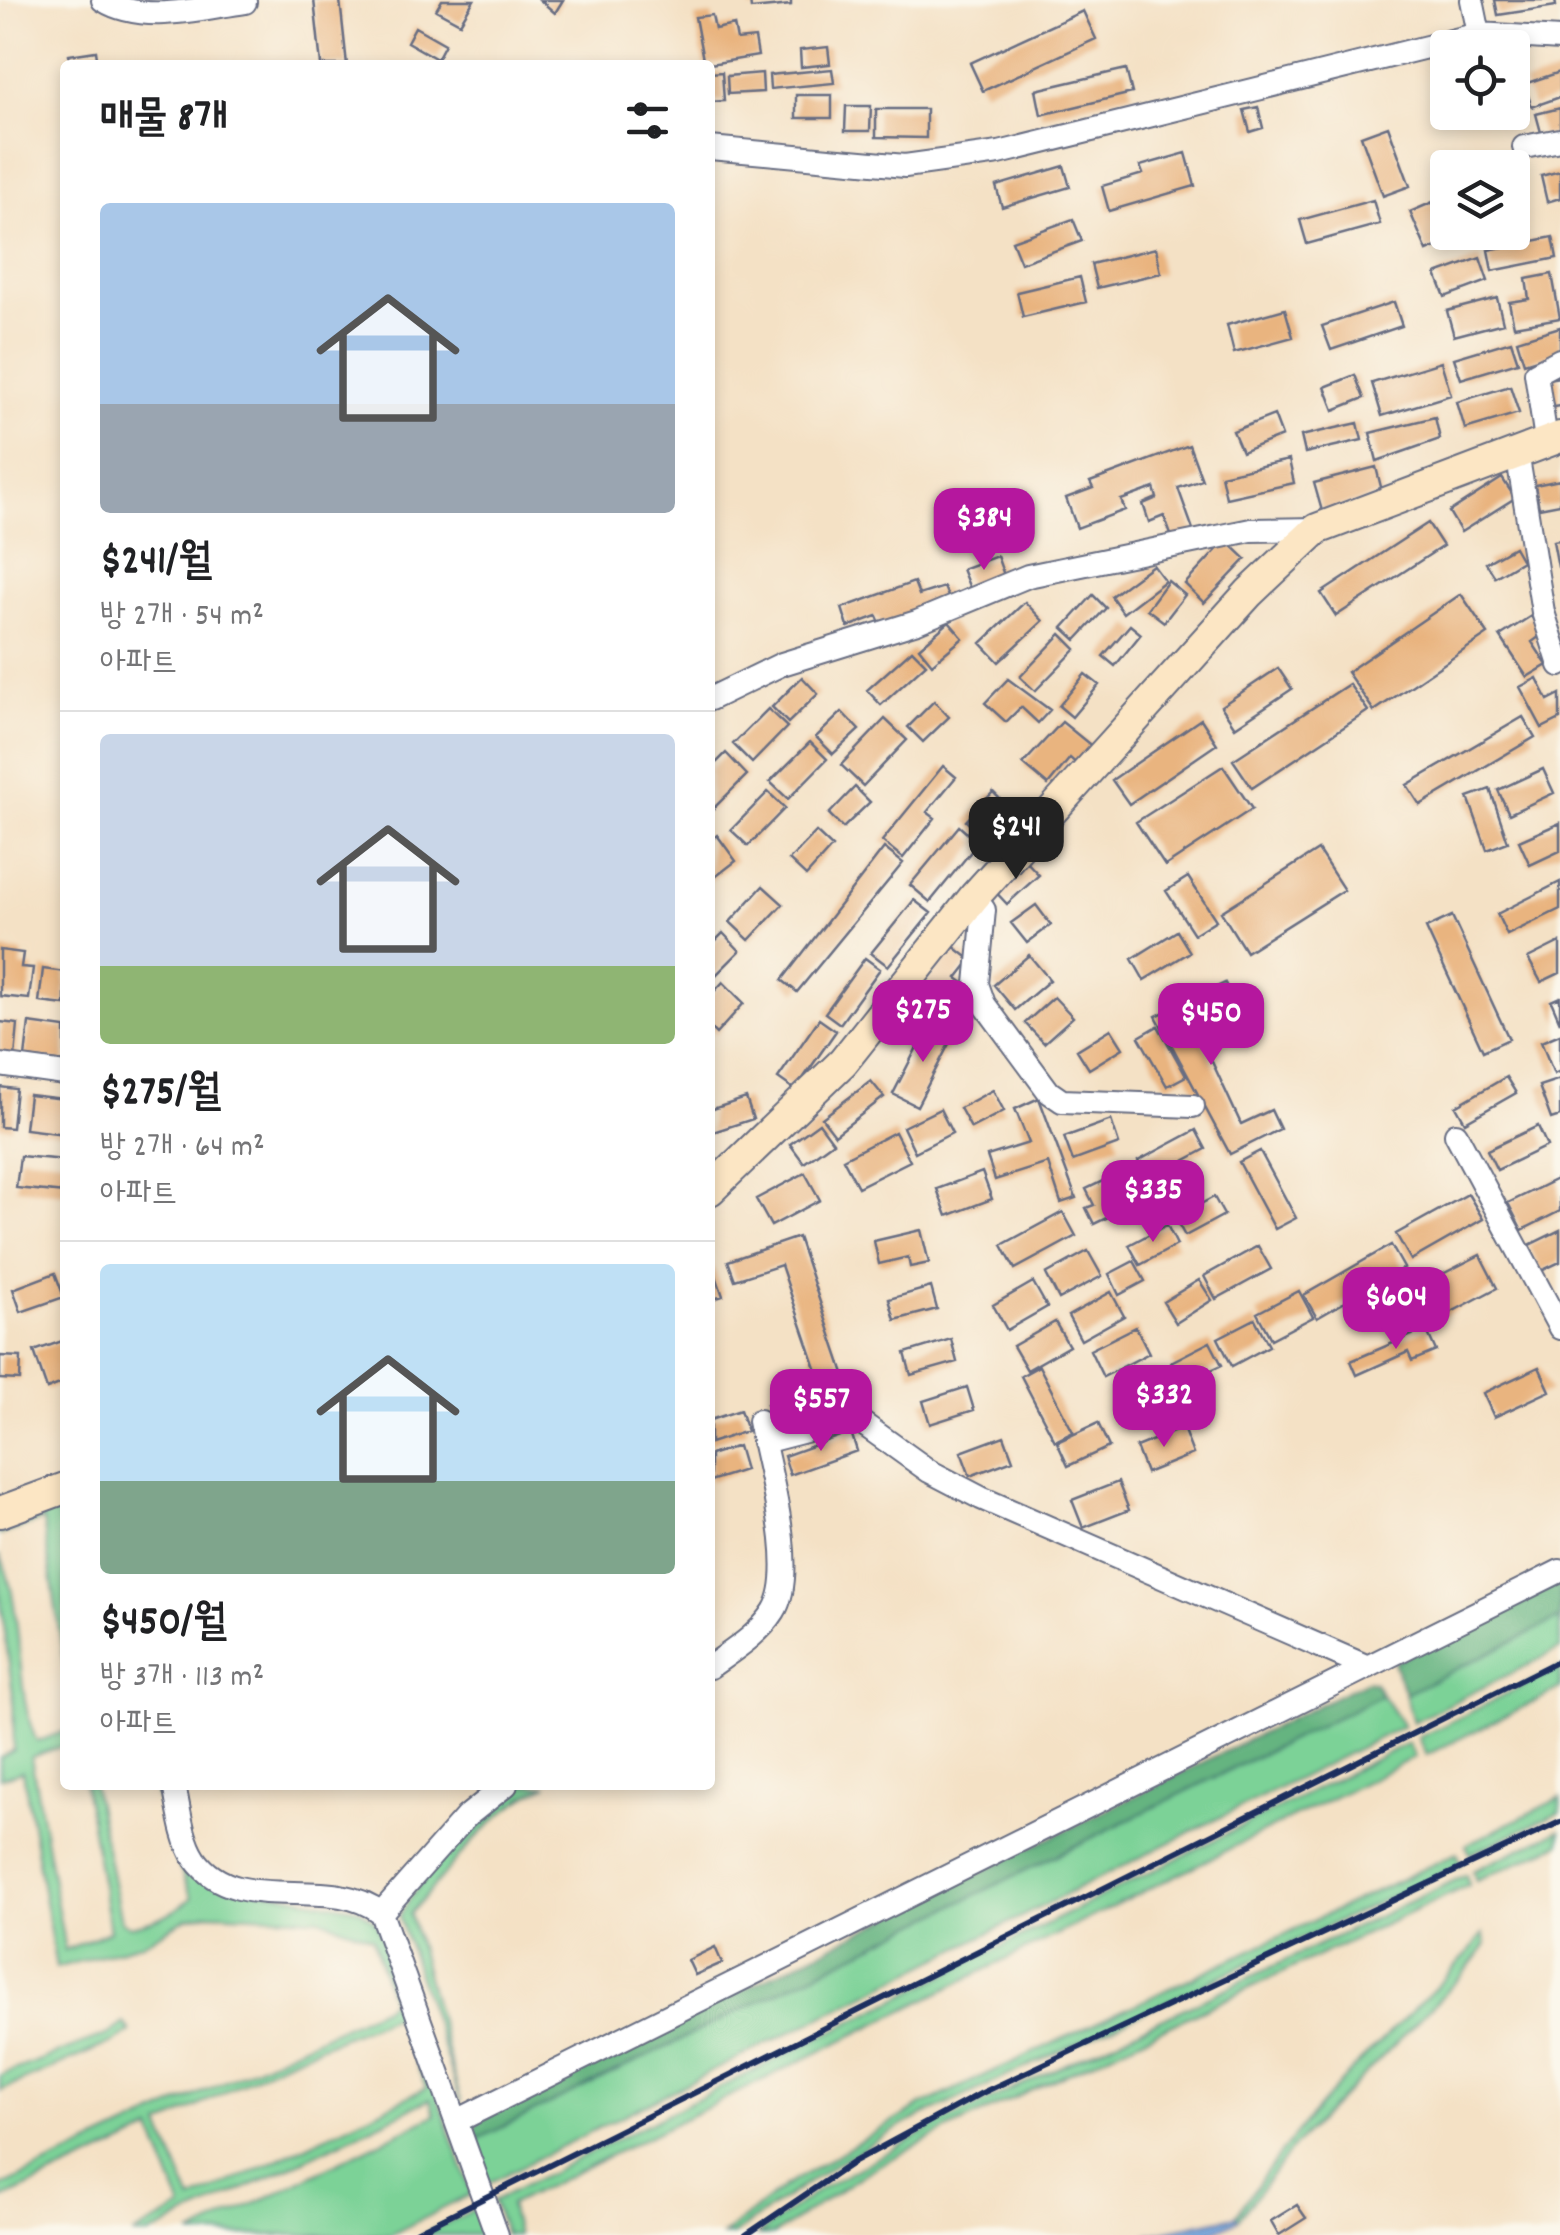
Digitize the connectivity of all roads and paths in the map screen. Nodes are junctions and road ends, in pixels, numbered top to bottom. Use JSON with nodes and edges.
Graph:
{"nodes":[{"id":1,"x":102,"y":0,"type":"edge"},
{"id":2,"x":1472,"y":0,"type":"edge"},
{"id":3,"x":246,"y":2,"type":"edge"},
{"id":4,"x":1478,"y":30,"type":"edge"},
{"id":5,"x":1530,"y":37,"type":"edge"},
{"id":6,"x":1560,"y":39,"type":"edge"},
{"id":7,"x":1430,"y":46,"type":"edge"},
{"id":8,"x":1560,"y":140,"type":"edge"},
{"id":9,"x":1524,"y":147,"type":"dead end"},
{"id":10,"x":715,"y":148,"type":"edge"},
{"id":11,"x":1560,"y":360,"type":"edge"},
{"id":12,"x":1553,"y":439,"type":"edge"},
{"id":13,"x":1517,"y":452,"type":"junction"},
{"id":14,"x":1317,"y":529,"type":"junction"},
{"id":15,"x":1560,"y":665,"type":"edge"},
{"id":16,"x":715,"y":697,"type":"edge"},
{"id":17,"x":974,"y":897,"type":"junction"},
{"id":18,"x":0,"y":1066,"type":"edge"},
{"id":19,"x":60,"y":1073,"type":"edge"},
{"id":20,"x":1193,"y":1106,"type":"dead end"},
{"id":21,"x":1456,"y":1134,"type":"dead end"},
{"id":22,"x":715,"y":1185,"type":"edge"},
{"id":23,"x":1560,"y":1328,"type":"edge"},
{"id":24,"x":60,"y":1490,"type":"edge"},
{"id":25,"x":0,"y":1512,"type":"edge"},
{"id":26,"x":1560,"y":1571,"type":"edge"},
{"id":27,"x":715,"y":1664,"type":"edge"},
{"id":28,"x":1368,"y":1667,"type":"junction"},
{"id":29,"x":175,"y":1790,"type":"edge"},
{"id":30,"x":500,"y":1790,"type":"edge"},
{"id":31,"x":381,"y":1914,"type":"junction"},
{"id":32,"x":459,"y":2120,"type":"junction"},
{"id":33,"x":496,"y":2235,"type":"edge"}],
"edges":[{"from":1,"to":3,"type":"street"},
{"from":2,"to":4,"type":"street"},
{"from":5,"to":6,"type":"street"},
{"from":7,"to":10,"type":"street"},
{"from":8,"to":9,"type":"street"},
{"from":11,"to":12,"type":"street"},
{"from":12,"to":13,"type":"street"},
{"from":13,"to":14,"type":"street"},
{"from":13,"to":15,"type":"street"},
{"from":14,"to":16,"type":"street"},
{"from":14,"to":17,"type":"street"},
{"from":17,"to":20,"type":"street"},
{"from":17,"to":22,"type":"street"},
{"from":18,"to":19,"type":"street"},
{"from":21,"to":23,"type":"street"},
{"from":24,"to":25,"type":"street"},
{"from":26,"to":28,"type":"street"},
{"from":27,"to":28,"type":"street"},
{"from":28,"to":32,"type":"street"},
{"from":29,"to":31,"type":"street"},
{"from":30,"to":31,"type":"street"},
{"from":31,"to":32,"type":"street"},
{"from":32,"to":33,"type":"street"}]}
